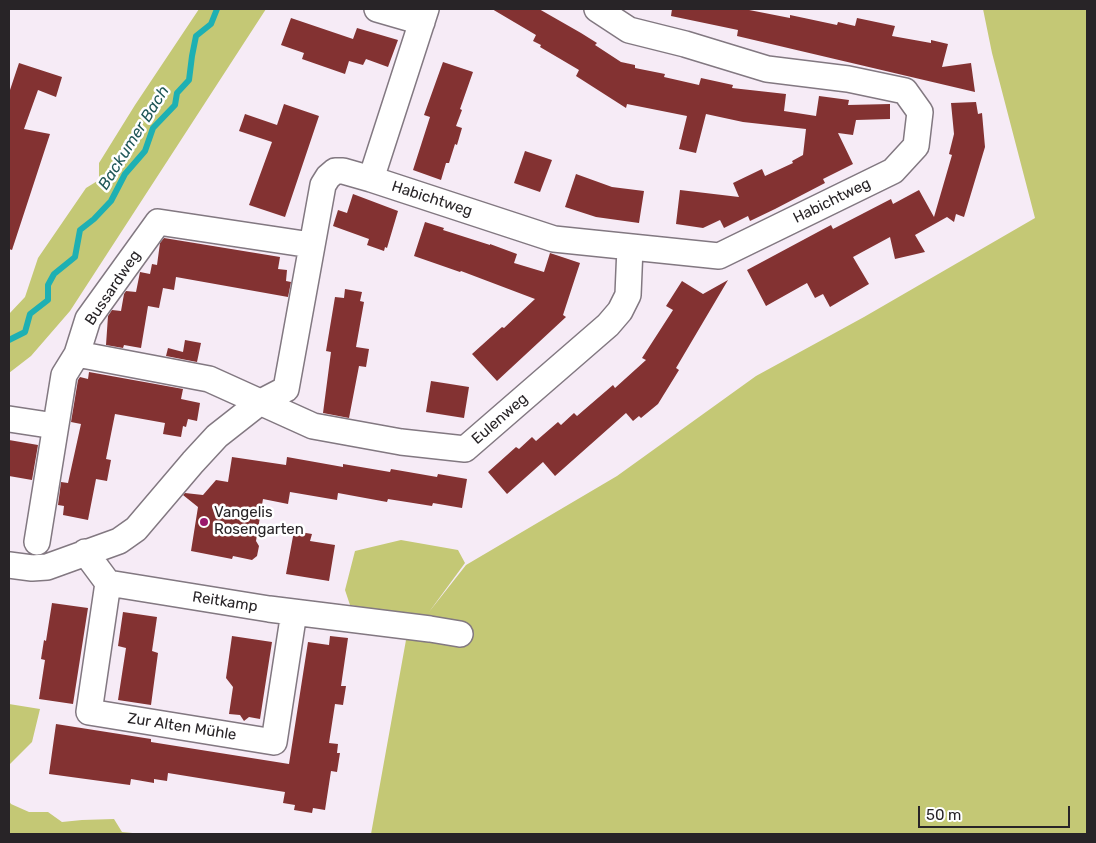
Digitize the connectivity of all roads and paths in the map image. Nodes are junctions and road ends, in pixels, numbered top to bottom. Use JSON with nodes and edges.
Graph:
{"nodes":[{"id":1,"x":377,"y":9,"type":"edge"},
{"id":2,"x":597,"y":9,"type":"edge"},
{"id":3,"x":424,"y":16,"type":"edge"},
{"id":4,"x":371,"y":179,"type":"junction"},
{"id":5,"x":311,"y":245,"type":"junction"},
{"id":6,"x":630,"y":247,"type":"junction"},
{"id":7,"x":77,"y":354,"type":"junction"},
{"id":8,"x":260,"y":403,"type":"junction"},
{"id":9,"x":9,"y":418,"type":"edge"},
{"id":10,"x":55,"y":426,"type":"junction"},
{"id":11,"x":37,"y":542,"type":"dead end"},
{"id":12,"x":85,"y":552,"type":"junction"},
{"id":13,"x":9,"y":565,"type":"edge"},
{"id":14,"x":108,"y":584,"type":"junction"},
{"id":15,"x":294,"y":612,"type":"junction"},
{"id":16,"x":460,"y":634,"type":"dead end"}],
"edges":[{"from":1,"to":3,"type":"street"},
{"from":2,"to":6,"type":"street","name":"Habichtweg"},
{"from":3,"to":4,"type":"street"},
{"from":4,"to":5,"type":"street"},
{"from":4,"to":6,"type":"street","name":"Habichtweg"},
{"from":5,"to":7,"type":"street","name":"Bussardweg"},
{"from":5,"to":8,"type":"street"},
{"from":6,"to":8,"type":"street","name":"Eulenweg"},
{"from":7,"to":8,"type":"street"},
{"from":7,"to":10,"type":"street"},
{"from":8,"to":12,"type":"street"},
{"from":9,"to":10,"type":"street"},
{"from":10,"to":11,"type":"street"},
{"from":12,"to":13,"type":"street"},
{"from":12,"to":14,"type":"street"},
{"from":14,"to":15,"type":"street","name":"Reitkamp"},
{"from":14,"to":15,"type":"street","name":"Zur Alten Mühle"},
{"from":15,"to":16,"type":"street","name":"Reitkamp"}]}
